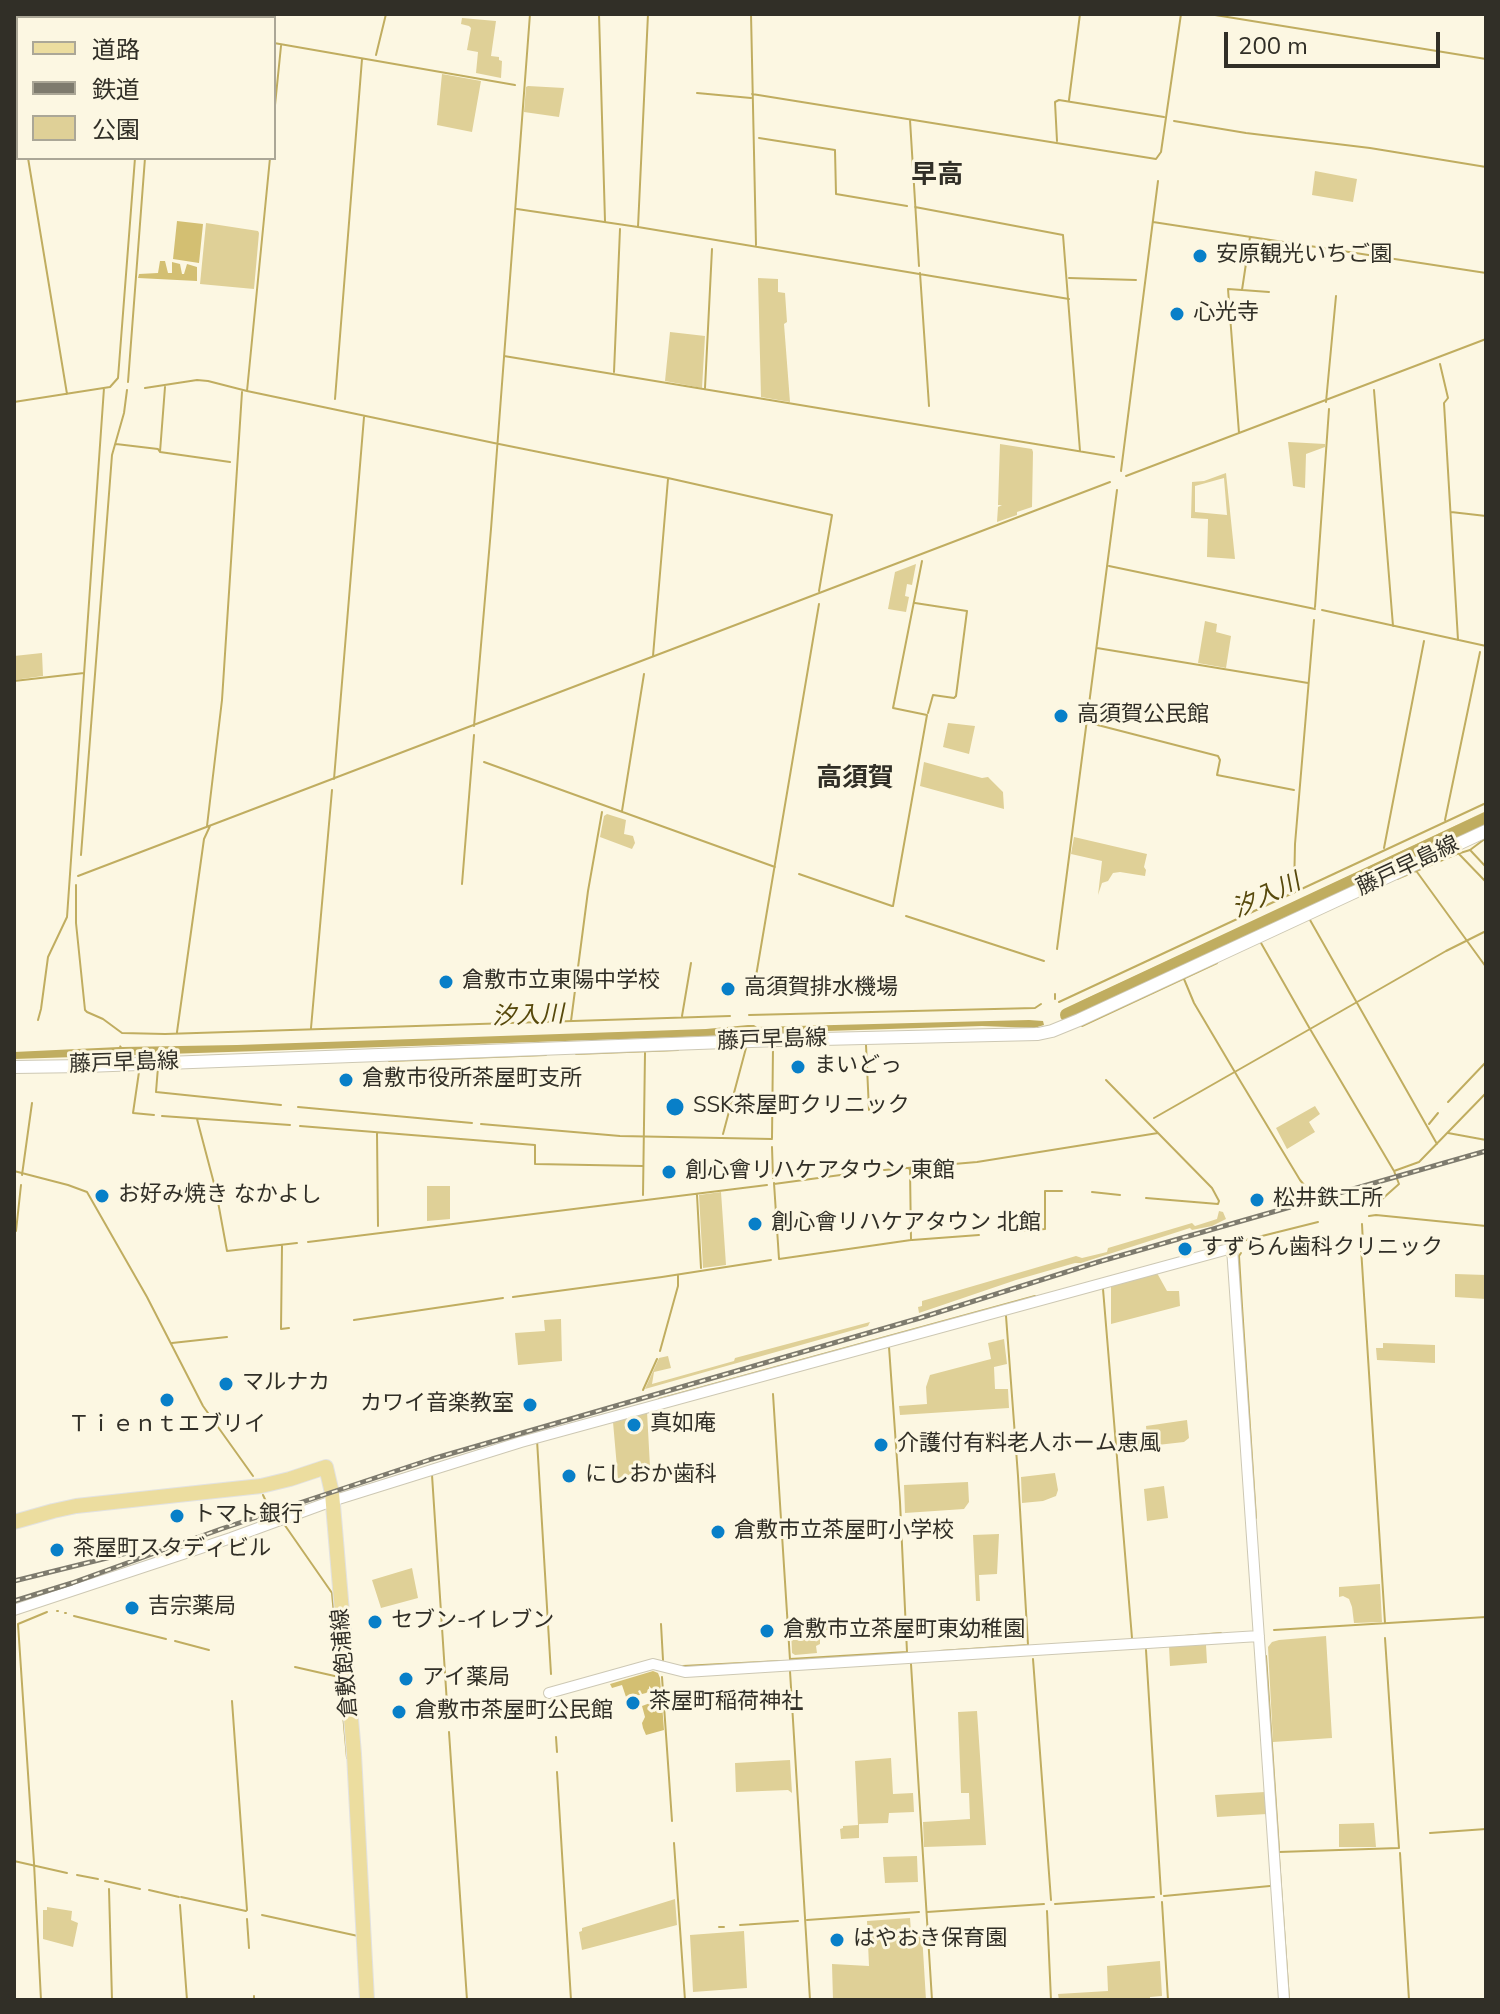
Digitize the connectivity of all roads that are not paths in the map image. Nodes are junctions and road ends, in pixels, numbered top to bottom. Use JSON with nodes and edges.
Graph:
{"nodes":[{"id":1,"x":1486,"y":831,"type":"edge"},
{"id":2,"x":14,"y":1067,"type":"edge"},
{"id":3,"x":189,"y":1494,"type":"junction"},
{"id":4,"x":332,"y":1501,"type":"junction"},
{"id":5,"x":115,"y":1508,"type":"junction"},
{"id":6,"x":53,"y":1511,"type":"junction"},
{"id":7,"x":14,"y":1522,"type":"edge"},
{"id":8,"x":14,"y":1532,"type":"edge"},
{"id":9,"x":14,"y":1610,"type":"edge"},
{"id":10,"x":1259,"y":1636,"type":"junction"},
{"id":11,"x":549,"y":1693,"type":"dead end"},
{"id":12,"x":367,"y":2000,"type":"edge"},
{"id":13,"x":1284,"y":2000,"type":"edge"}],
"edges":[{"from":1,"to":2,"type":"main road","name":"藤戸早島線"},
{"from":3,"to":4,"type":"main road","name":"倉敷飽浦線"},
{"from":3,"to":5,"type":"main road","name":"倉敷飽浦線"},
{"from":3,"to":6,"type":"main road","name":"倉敷飽浦線"},
{"from":4,"to":9,"type":"street"},
{"from":4,"to":10,"type":"street"},
{"from":4,"to":12,"type":"main road","name":"倉敷飽浦線"},
{"from":5,"to":6,"type":"main road"},
{"from":5,"to":8,"type":"main road","name":"倉敷飽浦線"},
{"from":6,"to":7,"type":"main road","name":"倉敷飽浦線"},
{"from":10,"to":11,"type":"street"},
{"from":10,"to":13,"type":"street"}]}
